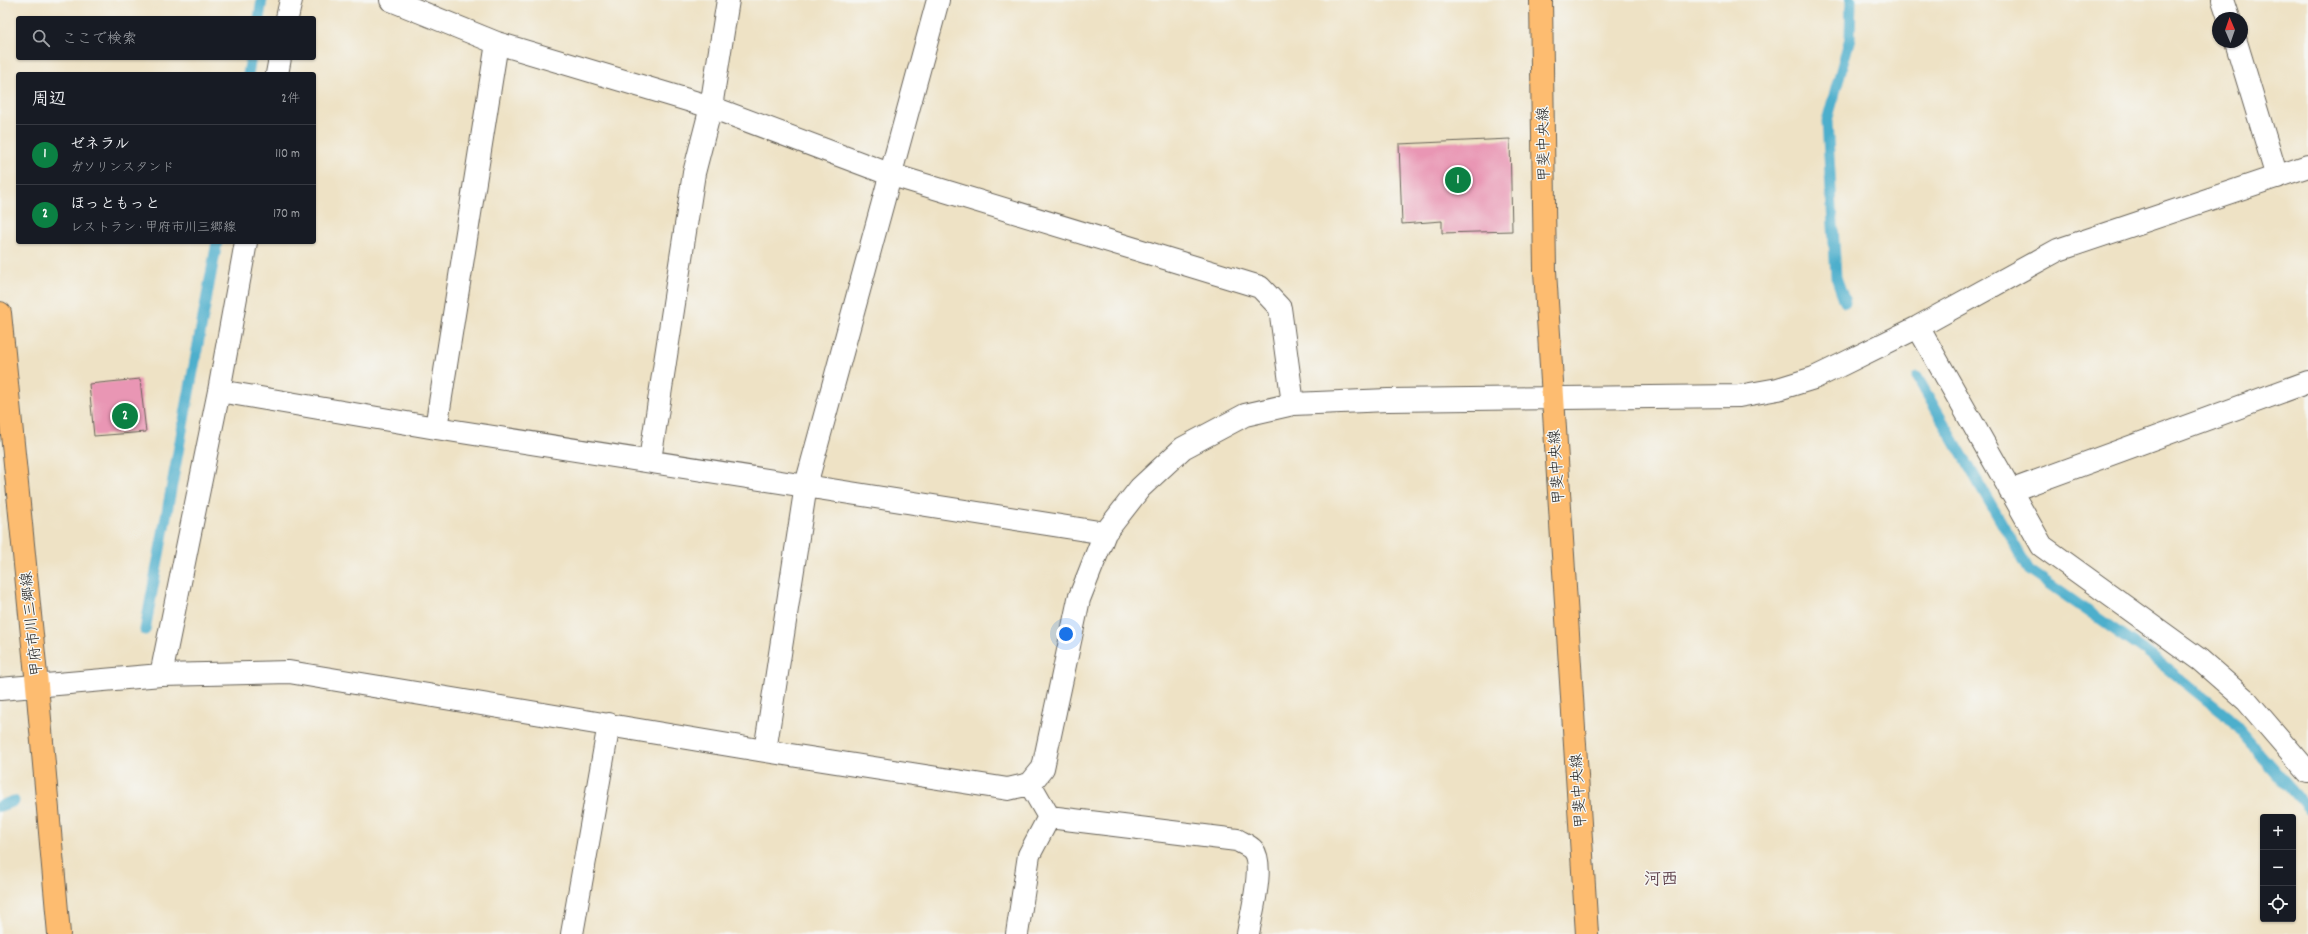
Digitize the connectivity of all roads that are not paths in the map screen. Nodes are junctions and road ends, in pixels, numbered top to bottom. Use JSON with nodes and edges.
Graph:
{"nodes":[{"id":1,"x":291,"y":0,"type":"edge"},
{"id":2,"x":391,"y":0,"type":"edge"},
{"id":3,"x":728,"y":0,"type":"edge"},
{"id":4,"x":938,"y":0,"type":"edge"},
{"id":5,"x":1541,"y":0,"type":"edge"},
{"id":6,"x":2223,"y":0,"type":"edge"},
{"id":7,"x":2226,"y":12,"type":"edge"},
{"id":8,"x":287,"y":16,"type":"edge"},
{"id":9,"x":497,"y":43,"type":"junction"},
{"id":10,"x":2238,"y":48,"type":"edge"},
{"id":11,"x":280,"y":60,"type":"edge"},
{"id":12,"x":277,"y":72,"type":"edge"},
{"id":13,"x":711,"y":107,"type":"junction"},
{"id":14,"x":2308,"y":166,"type":"edge"},
{"id":15,"x":889,"y":174,"type":"junction"},
{"id":16,"x":2277,"y":177,"type":"junction"},
{"id":17,"x":246,"y":244,"type":"edge"},
{"id":18,"x":0,"y":313,"type":"edge"},
{"id":19,"x":1918,"y":327,"type":"junction"},
{"id":20,"x":2308,"y":382,"type":"edge"},
{"id":21,"x":219,"y":392,"type":"junction"},
{"id":22,"x":1551,"y":398,"type":"junction"},
{"id":23,"x":1293,"y":404,"type":"junction"},
{"id":24,"x":436,"y":428,"type":"junction"},
{"id":25,"x":650,"y":460,"type":"junction"},
{"id":26,"x":806,"y":485,"type":"junction"},
{"id":27,"x":2010,"y":491,"type":"junction"},
{"id":28,"x":1105,"y":533,"type":"junction"},
{"id":29,"x":161,"y":675,"type":"junction"},
{"id":30,"x":37,"y":685,"type":"junction"},
{"id":31,"x":0,"y":688,"type":"edge"},
{"id":32,"x":609,"y":724,"type":"junction"},
{"id":33,"x":765,"y":751,"type":"junction"},
{"id":34,"x":2308,"y":772,"type":"edge"},
{"id":35,"x":1030,"y":784,"type":"junction"},
{"id":36,"x":1049,"y":817,"type":"junction"},
{"id":37,"x":58,"y":934,"type":"edge"},
{"id":38,"x":572,"y":934,"type":"edge"},
{"id":39,"x":1017,"y":934,"type":"edge"},
{"id":40,"x":1248,"y":934,"type":"edge"},
{"id":41,"x":1587,"y":934,"type":"edge"}],
"edges":[{"from":1,"to":8,"type":"street"},
{"from":2,"to":9,"type":"street"},
{"from":3,"to":13,"type":"street"},
{"from":4,"to":15,"type":"street"},
{"from":5,"to":22,"type":"main road","name":"甲斐中央線"},
{"from":6,"to":7,"type":"street"},
{"from":9,"to":13,"type":"street"},
{"from":9,"to":24,"type":"street"},
{"from":10,"to":16,"type":"street"},
{"from":11,"to":12,"type":"street"},
{"from":13,"to":15,"type":"street"},
{"from":13,"to":25,"type":"street"},
{"from":14,"to":16,"type":"street"},
{"from":15,"to":23,"type":"street"},
{"from":15,"to":26,"type":"street"},
{"from":16,"to":19,"type":"street"},
{"from":17,"to":21,"type":"street"},
{"from":18,"to":30,"type":"main road","name":"甲府市川三郷線"},
{"from":19,"to":22,"type":"street"},
{"from":19,"to":27,"type":"street"},
{"from":20,"to":27,"type":"street"},
{"from":21,"to":24,"type":"street"},
{"from":21,"to":29,"type":"street"},
{"from":22,"to":23,"type":"street"},
{"from":22,"to":41,"type":"main road","name":"甲斐中央線"},
{"from":23,"to":28,"type":"street"},
{"from":24,"to":25,"type":"street"},
{"from":25,"to":26,"type":"street"},
{"from":26,"to":28,"type":"street"},
{"from":26,"to":33,"type":"street"},
{"from":27,"to":34,"type":"street"},
{"from":28,"to":35,"type":"street"},
{"from":29,"to":30,"type":"street"},
{"from":29,"to":32,"type":"street"},
{"from":30,"to":31,"type":"street"},
{"from":30,"to":37,"type":"main road","name":"甲府市川三郷線"},
{"from":32,"to":33,"type":"street"},
{"from":32,"to":38,"type":"street"},
{"from":33,"to":35,"type":"street"},
{"from":35,"to":36,"type":"street"},
{"from":36,"to":39,"type":"street"},
{"from":36,"to":40,"type":"street"}]}
